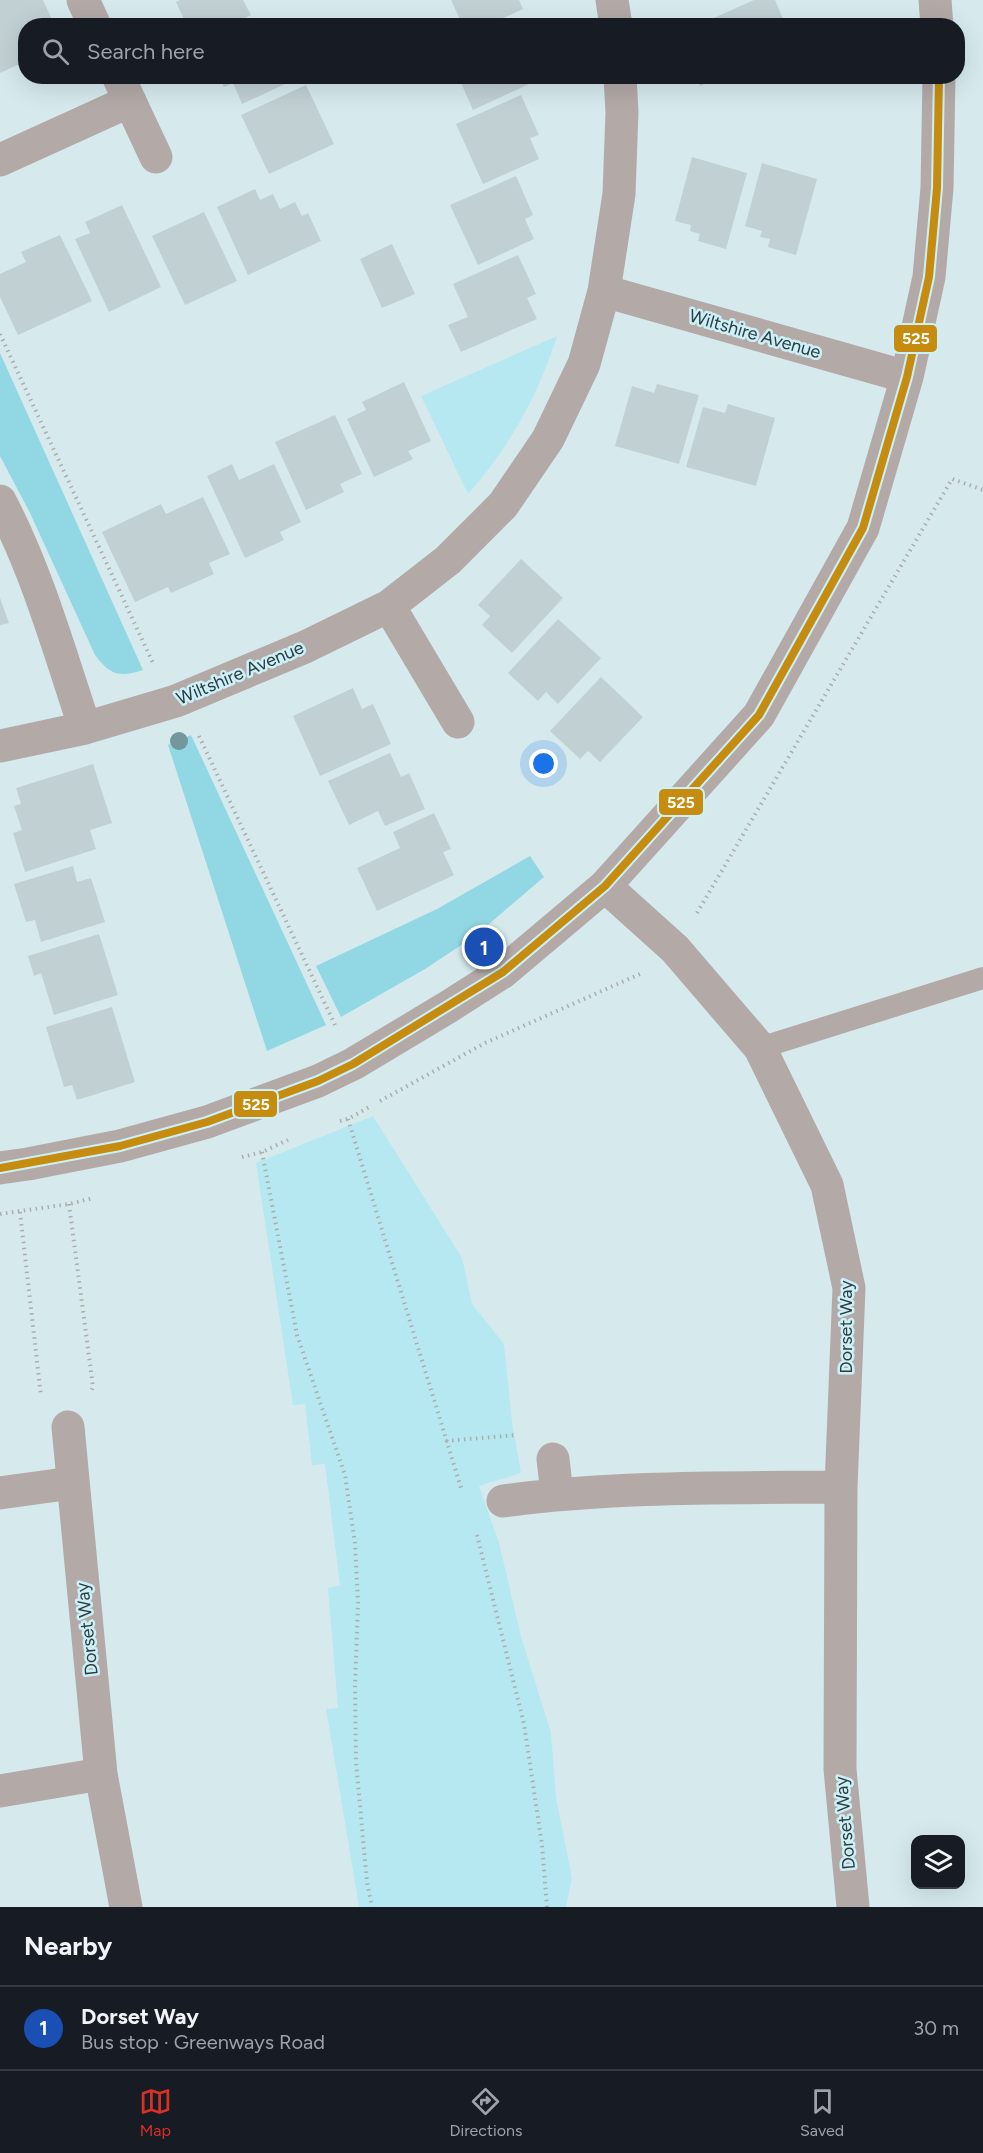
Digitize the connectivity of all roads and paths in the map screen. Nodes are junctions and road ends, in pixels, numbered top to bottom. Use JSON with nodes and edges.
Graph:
{"nodes":[{"id":1,"x":83,"y":0,"type":"edge"},
{"id":2,"x":612,"y":0,"type":"edge"},
{"id":3,"x":934,"y":0,"type":"edge"},
{"id":4,"x":91,"y":18,"type":"edge"},
{"id":5,"x":615,"y":18,"type":"edge"},
{"id":6,"x":936,"y":18,"type":"edge"},
{"id":7,"x":620,"y":84,"type":"edge"},
{"id":8,"x":939,"y":84,"type":"edge"},
{"id":9,"x":124,"y":89,"type":"edge"},
{"id":10,"x":156,"y":157,"type":"dead end"},
{"id":11,"x":0,"y":160,"type":"edge"},
{"id":12,"x":604,"y":291,"type":"junction"},
{"id":13,"x":0,"y":334,"type":"edge"},
{"id":14,"x":907,"y":377,"type":"junction"},
{"id":15,"x":983,"y":490,"type":"edge"},
{"id":16,"x":0,"y":501,"type":"edge"},
{"id":17,"x":389,"y":606,"type":"junction"},
{"id":18,"x":176,"y":701,"type":"junction"},
{"id":19,"x":458,"y":722,"type":"dead end"},
{"id":20,"x":86,"y":728,"type":"junction"},
{"id":21,"x":0,"y":746,"type":"edge"},
{"id":22,"x":605,"y":886,"type":"junction"},
{"id":23,"x":675,"y":949,"type":"junction"},
{"id":24,"x":983,"y":978,"type":"edge"},
{"id":25,"x":760,"y":1048,"type":"junction"},
{"id":26,"x":353,"y":1064,"type":"junction"},
{"id":27,"x":262,"y":1152,"type":"dead end"},
{"id":28,"x":0,"y":1168,"type":"edge"},
{"id":29,"x":69,"y":1204,"type":"dead end"},
{"id":30,"x":20,"y":1212,"type":"dead end"},
{"id":31,"x":68,"y":1427,"type":"junction"},
{"id":32,"x":446,"y":1441,"type":"dead end"},
{"id":33,"x":553,"y":1459,"type":"joint"},
{"id":34,"x":72,"y":1483,"type":"junction"},
{"id":35,"x":841,"y":1487,"type":"junction"},
{"id":36,"x":0,"y":1493,"type":"edge"},
{"id":37,"x":557,"y":1494,"type":"junction"},
{"id":38,"x":503,"y":1501,"type":"dead end"},
{"id":39,"x":101,"y":1774,"type":"junction"},
{"id":40,"x":0,"y":1791,"type":"edge"},
{"id":41,"x":126,"y":1907,"type":"edge"},
{"id":42,"x":372,"y":1907,"type":"edge"},
{"id":43,"x":853,"y":1907,"type":"edge"}],
"edges":[{"from":1,"to":4,"type":"street"},
{"from":2,"to":5,"type":"street"},
{"from":3,"to":6,"type":"street"},
{"from":7,"to":12,"type":"street","name":"Wiltshire Avenue"},
{"from":8,"to":14,"type":"street"},
{"from":9,"to":10,"type":"street"},
{"from":9,"to":11,"type":"street"},
{"from":12,"to":14,"type":"street","name":"Wiltshire Avenue"},
{"from":12,"to":17,"type":"street","name":"Wiltshire Avenue"},
{"from":13,"to":18,"type":"path"},
{"from":14,"to":22,"type":"street"},
{"from":15,"to":23,"type":"path"},
{"from":16,"to":20,"type":"street"},
{"from":17,"to":18,"type":"street","name":"Wiltshire Avenue"},
{"from":17,"to":19,"type":"street"},
{"from":18,"to":20,"type":"street","name":"Wiltshire Avenue"},
{"from":18,"to":26,"type":"path"},
{"from":20,"to":21,"type":"street","name":"Wiltshire Avenue"},
{"from":22,"to":23,"type":"street","name":"Dorset Way"},
{"from":22,"to":26,"type":"street"},
{"from":23,"to":25,"type":"street","name":"Dorset Way"},
{"from":24,"to":25,"type":"lane"},
{"from":25,"to":35,"type":"street","name":"Dorset Way"},
{"from":26,"to":28,"type":"street"},
{"from":27,"to":42,"type":"path"},
{"from":29,"to":31,"type":"path"},
{"from":30,"to":31,"type":"path"},
{"from":31,"to":34,"type":"street","name":"Dorset Way"},
{"from":32,"to":33,"type":"path"},
{"from":33,"to":37,"type":"street"},
{"from":34,"to":36,"type":"street"},
{"from":34,"to":39,"type":"street","name":"Dorset Way"},
{"from":35,"to":37,"type":"street"},
{"from":35,"to":43,"type":"street","name":"Dorset Way"},
{"from":37,"to":38,"type":"street"},
{"from":39,"to":40,"type":"street"},
{"from":39,"to":41,"type":"street","name":"Dorset Way"}]}
